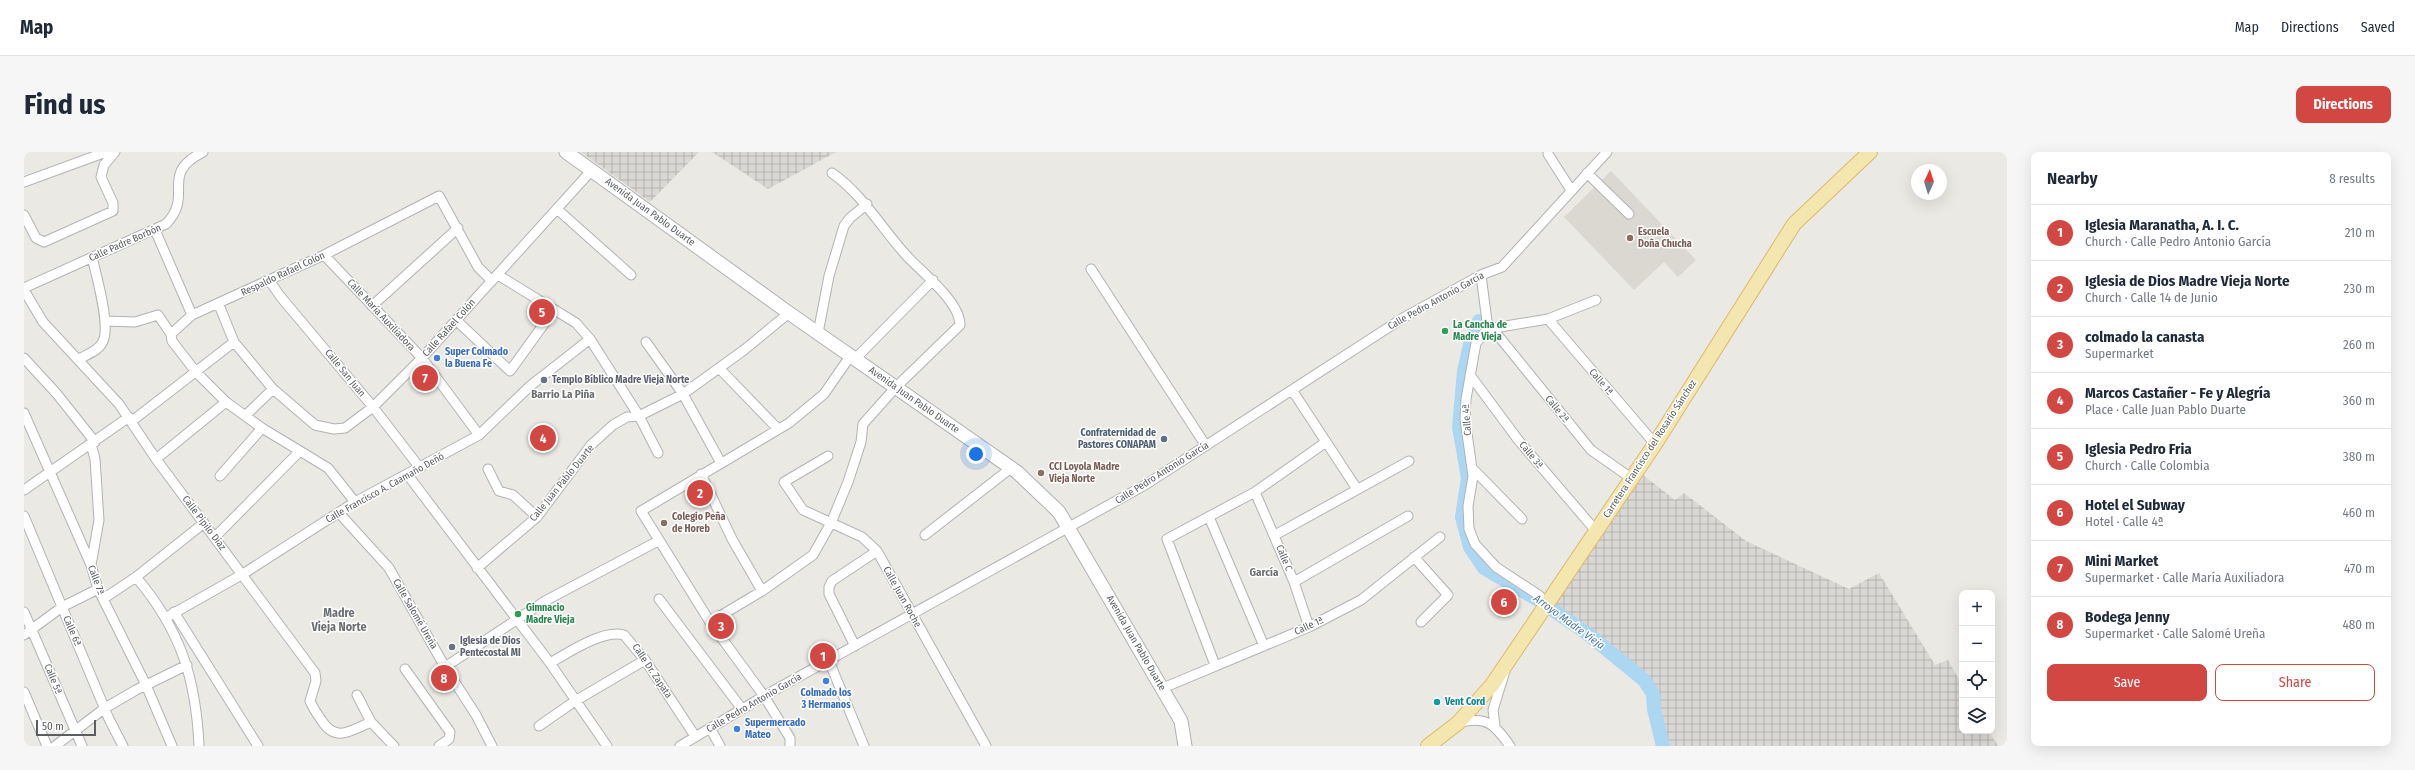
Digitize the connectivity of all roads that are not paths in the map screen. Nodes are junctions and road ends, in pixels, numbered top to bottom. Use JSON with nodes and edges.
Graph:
{"nodes":[{"id":1,"x":106,"y":152,"type":"edge"},
{"id":2,"x":115,"y":152,"type":"edge"},
{"id":3,"x":203,"y":152,"type":"edge"},
{"id":4,"x":566,"y":152,"type":"edge"},
{"id":5,"x":1607,"y":152,"type":"edge"},
{"id":6,"x":1870,"y":152,"type":"edge"},
{"id":7,"x":1548,"y":154,"type":"dead end"},
{"id":8,"x":1596,"y":156,"type":"edge"},
{"id":9,"x":591,"y":171,"type":"junction"},
{"id":10,"x":832,"y":172,"type":"dead end"},
{"id":11,"x":1587,"y":173,"type":"junction"},
{"id":12,"x":24,"y":182,"type":"edge"},
{"id":13,"x":1571,"y":190,"type":"junction"},
{"id":14,"x":867,"y":204,"type":"junction"},
{"id":15,"x":557,"y":209,"type":"junction"},
{"id":16,"x":1628,"y":214,"type":"dead end"},
{"id":17,"x":24,"y":215,"type":"edge"},
{"id":18,"x":458,"y":228,"type":"junction"},
{"id":19,"x":155,"y":230,"type":"junction"},
{"id":20,"x":324,"y":255,"type":"junction"},
{"id":21,"x":92,"y":257,"type":"junction"},
{"id":22,"x":1091,"y":268,"type":"dead end"},
{"id":23,"x":630,"y":275,"type":"dead end"},
{"id":24,"x":1481,"y":275,"type":"junction"},
{"id":25,"x":495,"y":278,"type":"junction"},
{"id":26,"x":269,"y":280,"type":"junction"},
{"id":27,"x":933,"y":280,"type":"junction"},
{"id":28,"x":24,"y":289,"type":"edge"},
{"id":29,"x":1596,"y":300,"type":"dead end"},
{"id":30,"x":219,"y":305,"type":"junction"},
{"id":31,"x":372,"y":306,"type":"junction"},
{"id":32,"x":554,"y":310,"type":"junction"},
{"id":33,"x":788,"y":313,"type":"junction"},
{"id":34,"x":192,"y":315,"type":"junction"},
{"id":35,"x":1548,"y":319,"type":"junction"},
{"id":36,"x":456,"y":320,"type":"junction"},
{"id":37,"x":105,"y":321,"type":"junction"},
{"id":38,"x":1490,"y":329,"type":"junction"},
{"id":39,"x":818,"y":333,"type":"junction"},
{"id":40,"x":171,"y":334,"type":"junction"},
{"id":41,"x":590,"y":339,"type":"junction"},
{"id":42,"x":234,"y":342,"type":"junction"},
{"id":43,"x":646,"y":342,"type":"dead end"},
{"id":44,"x":853,"y":357,"type":"junction"},
{"id":45,"x":24,"y":358,"type":"edge"},
{"id":46,"x":422,"y":358,"type":"junction"},
{"id":47,"x":79,"y":359,"type":"junction"},
{"id":48,"x":719,"y":368,"type":"junction"},
{"id":49,"x":196,"y":372,"type":"junction"},
{"id":50,"x":1470,"y":375,"type":"junction"},
{"id":51,"x":896,"y":387,"type":"junction"},
{"id":52,"x":273,"y":389,"type":"junction"},
{"id":53,"x":1292,"y":390,"type":"junction"},
{"id":54,"x":682,"y":394,"type":"junction"},
{"id":55,"x":226,"y":402,"type":"junction"},
{"id":56,"x":373,"y":407,"type":"junction"},
{"id":57,"x":24,"y":413,"type":"edge"},
{"id":58,"x":245,"y":416,"type":"junction"},
{"id":59,"x":639,"y":416,"type":"junction"},
{"id":60,"x":131,"y":419,"type":"junction"},
{"id":61,"x":262,"y":428,"type":"junction"},
{"id":62,"x":778,"y":429,"type":"junction"},
{"id":63,"x":479,"y":435,"type":"junction"},
{"id":64,"x":1326,"y":442,"type":"junction"},
{"id":65,"x":93,"y":443,"type":"junction"},
{"id":66,"x":1655,"y":444,"type":"junction"},
{"id":67,"x":1206,"y":446,"type":"junction"},
{"id":68,"x":300,"y":452,"type":"junction"},
{"id":69,"x":658,"y":453,"type":"dead end"},
{"id":70,"x":828,"y":456,"type":"dead end"},
{"id":71,"x":156,"y":459,"type":"junction"},
{"id":72,"x":1409,"y":461,"type":"dead end"},
{"id":73,"x":721,"y":463,"type":"junction"},
{"id":74,"x":420,"y":468,"type":"junction"},
{"id":75,"x":1011,"y":468,"type":"junction"},
{"id":76,"x":488,"y":469,"type":"dead end"},
{"id":77,"x":1473,"y":469,"type":"junction"},
{"id":78,"x":51,"y":473,"type":"junction"},
{"id":79,"x":407,"y":474,"type":"junction"},
{"id":80,"x":701,"y":474,"type":"junction"},
{"id":81,"x":220,"y":476,"type":"dead end"},
{"id":82,"x":1631,"y":478,"type":"junction"},
{"id":83,"x":1357,"y":489,"type":"junction"},
{"id":84,"x":24,"y":490,"type":"edge"},
{"id":85,"x":1255,"y":492,"type":"junction"},
{"id":86,"x":355,"y":502,"type":"junction"},
{"id":87,"x":338,"y":513,"type":"junction"},
{"id":88,"x":24,"y":516,"type":"edge"},
{"id":89,"x":1408,"y":516,"type":"dead end"},
{"id":90,"x":537,"y":517,"type":"junction"},
{"id":91,"x":1209,"y":517,"type":"junction"},
{"id":92,"x":1522,"y":519,"type":"dead end"},
{"id":93,"x":204,"y":523,"type":"junction"},
{"id":94,"x":831,"y":523,"type":"junction"},
{"id":95,"x":1069,"y":529,"type":"junction"},
{"id":96,"x":1596,"y":531,"type":"junction"},
{"id":97,"x":925,"y":535,"type":"dead end"},
{"id":98,"x":1275,"y":535,"type":"junction"},
{"id":99,"x":215,"y":537,"type":"junction"},
{"id":100,"x":1440,"y":537,"type":"dead end"},
{"id":101,"x":658,"y":541,"type":"junction"},
{"id":102,"x":877,"y":551,"type":"junction"},
{"id":103,"x":1414,"y":558,"type":"junction"},
{"id":104,"x":91,"y":566,"type":"junction"},
{"id":105,"x":477,"y":568,"type":"junction"},
{"id":106,"x":242,"y":574,"type":"junction"},
{"id":107,"x":136,"y":577,"type":"junction"},
{"id":108,"x":1294,"y":582,"type":"junction"},
{"id":109,"x":98,"y":588,"type":"junction"},
{"id":110,"x":762,"y":591,"type":"junction"},
{"id":111,"x":103,"y":599,"type":"junction"},
{"id":112,"x":659,"y":599,"type":"dead end"},
{"id":113,"x":1543,"y":600,"type":"junction"},
{"id":114,"x":62,"y":608,"type":"junction"},
{"id":115,"x":24,"y":612,"type":"edge"},
{"id":116,"x":170,"y":614,"type":"junction"},
{"id":117,"x":913,"y":615,"type":"junction"},
{"id":118,"x":518,"y":619,"type":"junction"},
{"id":119,"x":710,"y":622,"type":"junction"},
{"id":120,"x":1422,"y":622,"type":"dead end"},
{"id":121,"x":1309,"y":627,"type":"junction"},
{"id":122,"x":33,"y":630,"type":"junction"},
{"id":123,"x":24,"y":635,"type":"edge"},
{"id":124,"x":856,"y":646,"type":"junction"},
{"id":125,"x":1264,"y":646,"type":"junction"},
{"id":126,"x":646,"y":660,"type":"junction"},
{"id":127,"x":829,"y":661,"type":"junction"},
{"id":128,"x":550,"y":663,"type":"junction"},
{"id":129,"x":187,"y":665,"type":"junction"},
{"id":130,"x":1215,"y":665,"type":"junction"},
{"id":131,"x":1506,"y":665,"type":"junction"},
{"id":132,"x":445,"y":667,"type":"junction"},
{"id":133,"x":405,"y":669,"type":"dead end"},
{"id":134,"x":146,"y":685,"type":"junction"},
{"id":135,"x":1163,"y":688,"type":"junction"},
{"id":136,"x":24,"y":692,"type":"edge"},
{"id":137,"x":357,"y":695,"type":"dead end"},
{"id":138,"x":764,"y":696,"type":"junction"},
{"id":139,"x":575,"y":701,"type":"junction"},
{"id":140,"x":105,"y":708,"type":"junction"},
{"id":141,"x":742,"y":709,"type":"junction"},
{"id":142,"x":371,"y":722,"type":"junction"},
{"id":143,"x":1458,"y":723,"type":"junction"},
{"id":144,"x":1495,"y":725,"type":"junction"},
{"id":145,"x":539,"y":726,"type":"dead end"},
{"id":146,"x":710,"y":728,"type":"junction"},
{"id":147,"x":75,"y":732,"type":"junction"},
{"id":148,"x":695,"y":736,"type":"junction"},
{"id":149,"x":47,"y":746,"type":"edge"},
{"id":150,"x":55,"y":746,"type":"edge"},
{"id":151,"x":82,"y":746,"type":"edge"},
{"id":152,"x":123,"y":746,"type":"edge"},
{"id":153,"x":172,"y":746,"type":"edge"},
{"id":154,"x":199,"y":746,"type":"edge"},
{"id":155,"x":258,"y":746,"type":"edge"},
{"id":156,"x":394,"y":746,"type":"edge"},
{"id":157,"x":439,"y":746,"type":"edge"},
{"id":158,"x":492,"y":746,"type":"edge"},
{"id":159,"x":607,"y":746,"type":"edge"},
{"id":160,"x":680,"y":746,"type":"edge"},
{"id":161,"x":720,"y":746,"type":"edge"},
{"id":162,"x":790,"y":746,"type":"edge"},
{"id":163,"x":864,"y":746,"type":"edge"},
{"id":164,"x":986,"y":746,"type":"edge"},
{"id":165,"x":1185,"y":746,"type":"edge"},
{"id":166,"x":1428,"y":746,"type":"edge"},
{"id":167,"x":1510,"y":746,"type":"edge"}],
"edges":[{"from":1,"to":12,"type":"street"},
{"from":2,"to":17,"type":"street"},
{"from":3,"to":19,"type":"street","name":"Calle Padre Borbón"},
{"from":4,"to":9,"type":"main road","name":"Avenida Juan Pablo Duarte"},
{"from":5,"to":8,"type":"street","name":"Calle Pedro Antonio García"},
{"from":6,"to":66,"type":"main road","name":"Carretera Francisco del Rosario Sánchez"},
{"from":7,"to":13,"type":"street"},
{"from":8,"to":11,"type":"street","name":"Calle Pedro Antonio García"},
{"from":9,"to":15,"type":"street","name":"Calle Rafael Colón"},
{"from":9,"to":33,"type":"main road","name":"Avenida Juan Pablo Duarte"},
{"from":10,"to":14,"type":"street"},
{"from":11,"to":13,"type":"street","name":"Calle Pedro Antonio García"},
{"from":11,"to":16,"type":"street"},
{"from":13,"to":24,"type":"street","name":"Calle Pedro Antonio García"},
{"from":14,"to":27,"type":"street"},
{"from":14,"to":39,"type":"street"},
{"from":15,"to":23,"type":"street"},
{"from":15,"to":25,"type":"street","name":"Calle Rafael Colón"},
{"from":18,"to":20,"type":"street","name":"Respaldo Rafael Colón"},
{"from":18,"to":25,"type":"street"},
{"from":18,"to":31,"type":"street"},
{"from":19,"to":21,"type":"street","name":"Calle Padre Borbón"},
{"from":19,"to":34,"type":"street"},
{"from":20,"to":26,"type":"street","name":"Respaldo Rafael Colón"},
{"from":20,"to":31,"type":"street","name":"Calle María Auxiliadora"},
{"from":21,"to":28,"type":"street","name":"Calle Padre Borbón"},
{"from":21,"to":37,"type":"street"},
{"from":22,"to":67,"type":"street"},
{"from":24,"to":38,"type":"street"},
{"from":24,"to":53,"type":"street","name":"Calle Pedro Antonio García"},
{"from":25,"to":32,"type":"street"},
{"from":25,"to":36,"type":"street","name":"Calle Rafael Colón"},
{"from":26,"to":30,"type":"street","name":"Respaldo Rafael Colón"},
{"from":26,"to":56,"type":"street","name":"Calle San Juan"},
{"from":27,"to":44,"type":"street"},
{"from":27,"to":51,"type":"street"},
{"from":28,"to":47,"type":"street","name":"Calle Pipilo Díaz"},
{"from":29,"to":35,"type":"street"},
{"from":30,"to":34,"type":"street","name":"Respaldo Rafael Colón"},
{"from":30,"to":42,"type":"street","name":"Calle Rafael Colón"},
{"from":31,"to":46,"type":"street","name":"Calle María Auxiliadora"},
{"from":32,"to":36,"type":"street"},
{"from":32,"to":41,"type":"street"},
{"from":33,"to":39,"type":"main road","name":"Avenida Juan Pablo Duarte"},
{"from":33,"to":48,"type":"street","name":"Calle Juan Pablo Duarte"},
{"from":34,"to":40,"type":"street","name":"Respaldo Rafael Colón"},
{"from":35,"to":38,"type":"street"},
{"from":35,"to":66,"type":"street","name":"Calle 1ª"},
{"from":36,"to":46,"type":"street","name":"Calle Rafael Colón"},
{"from":37,"to":40,"type":"street"},
{"from":37,"to":47,"type":"street"},
{"from":38,"to":50,"type":"street","name":"Calle 4ª"},
{"from":38,"to":82,"type":"street","name":"Calle 2ª"},
{"from":39,"to":44,"type":"main road","name":"Avenida Juan Pablo Duarte"},
{"from":40,"to":49,"type":"street"},
{"from":41,"to":59,"type":"street"},
{"from":41,"to":63,"type":"street","name":"Calle Francisco A. Caamaño Deñó"},
{"from":42,"to":49,"type":"street"},
{"from":42,"to":52,"type":"street","name":"Calle Rafael Colón"},
{"from":43,"to":54,"type":"street"},
{"from":44,"to":51,"type":"main road","name":"Avenida Juan Pablo Duarte"},
{"from":44,"to":62,"type":"street"},
{"from":45,"to":65,"type":"street"},
{"from":46,"to":56,"type":"street","name":"Calle Rafael Colón"},
{"from":46,"to":63,"type":"street","name":"Calle María Auxiliadora"},
{"from":47,"to":60,"type":"street","name":"Calle Pipilo Díaz"},
{"from":48,"to":54,"type":"street","name":"Calle Juan Pablo Duarte"},
{"from":48,"to":62,"type":"street"},
{"from":49,"to":55,"type":"street"},
{"from":49,"to":60,"type":"street"},
{"from":50,"to":77,"type":"street","name":"Calle 4ª"},
{"from":50,"to":96,"type":"street","name":"Calle 3ª"},
{"from":51,"to":75,"type":"main road","name":"Avenida Juan Pablo Duarte"},
{"from":51,"to":94,"type":"street"},
{"from":52,"to":56,"type":"street","name":"Calle Rafael Colón"},
{"from":52,"to":58,"type":"street"},
{"from":53,"to":64,"type":"street"},
{"from":53,"to":67,"type":"street","name":"Calle Pedro Antonio García"},
{"from":54,"to":59,"type":"street","name":"Calle Juan Pablo Duarte"},
{"from":54,"to":73,"type":"street"},
{"from":55,"to":58,"type":"street"},
{"from":55,"to":71,"type":"street"},
{"from":56,"to":74,"type":"street","name":"Calle San Juan"},
{"from":57,"to":78,"type":"street","name":"Calle 7ª"},
{"from":58,"to":61,"type":"street"},
{"from":59,"to":69,"type":"street"},
{"from":59,"to":90,"type":"street","name":"Calle Juan Pablo Duarte"},
{"from":60,"to":65,"type":"street"},
{"from":60,"to":71,"type":"street","name":"Calle Pipilo Díaz"},
{"from":61,"to":68,"type":"street"},
{"from":61,"to":81,"type":"street"},
{"from":62,"to":73,"type":"street"},
{"from":63,"to":74,"type":"street","name":"Calle Francisco A. Caamaño Deñó"},
{"from":64,"to":83,"type":"street"},
{"from":64,"to":85,"type":"street"},
{"from":65,"to":78,"type":"street"},
{"from":65,"to":104,"type":"street"},
{"from":66,"to":82,"type":"main road","name":"Carretera Francisco del Rosario Sánchez"},
{"from":67,"to":95,"type":"street","name":"Calle Pedro Antonio García"},
{"from":68,"to":86,"type":"street"},
{"from":68,"to":99,"type":"street"},
{"from":70,"to":94,"type":"street","name":"Calle Juan Roche"},
{"from":71,"to":93,"type":"street","name":"Calle Pipilo Díaz"},
{"from":72,"to":83,"type":"street"},
{"from":73,"to":80,"type":"street"},
{"from":74,"to":79,"type":"street","name":"Calle Francisco A. Caamaño Deñó"},
{"from":75,"to":95,"type":"main road","name":"Avenida Juan Pablo Duarte"},
{"from":75,"to":97,"type":"street"},
{"from":76,"to":90,"type":"street"},
{"from":77,"to":92,"type":"street"},
{"from":77,"to":113,"type":"street","name":"Calle 4ª"},
{"from":78,"to":84,"type":"street"},
{"from":78,"to":104,"type":"street","name":"Calle 7ª"},
{"from":79,"to":86,"type":"street","name":"Calle Francisco A. Caamaño Deñó"},
{"from":79,"to":105,"type":"street"},
{"from":80,"to":101,"type":"street"},
{"from":80,"to":110,"type":"street"},
{"from":82,"to":96,"type":"main road","name":"Carretera Francisco del Rosario Sánchez"},
{"from":83,"to":98,"type":"street"},
{"from":85,"to":91,"type":"street"},
{"from":85,"to":98,"type":"street","name":"Calle C"},
{"from":86,"to":87,"type":"street","name":"Calle Francisco A. Caamaño Deñó"},
{"from":87,"to":106,"type":"street","name":"Calle Francisco A. Caamaño Deñó"},
{"from":87,"to":132,"type":"street","name":"Calle Salomé Ureña"},
{"from":88,"to":114,"type":"street","name":"Calle 6ª"},
{"from":89,"to":108,"type":"street"},
{"from":90,"to":105,"type":"street","name":"Calle Juan Pablo Duarte"},
{"from":91,"to":125,"type":"street"},
{"from":91,"to":130,"type":"street"},
{"from":93,"to":99,"type":"street","name":"Calle Pipilo Díaz"},
{"from":93,"to":107,"type":"street"},
{"from":94,"to":102,"type":"street","name":"Calle Juan Roche"},
{"from":94,"to":110,"type":"street"},
{"from":95,"to":117,"type":"street","name":"Calle Pedro Antonio García"},
{"from":95,"to":135,"type":"main road","name":"Avenida Juan Pablo Duarte"},
{"from":96,"to":113,"type":"main road","name":"Carretera Francisco del Rosario Sánchez"},
{"from":98,"to":108,"type":"street","name":"Calle C"},
{"from":99,"to":106,"type":"street","name":"Calle Pipilo Díaz"},
{"from":100,"to":103,"type":"street","name":"Calle 1ª"},
{"from":101,"to":118,"type":"street"},
{"from":101,"to":119,"type":"street"},
{"from":102,"to":117,"type":"street","name":"Calle Juan Roche"},
{"from":102,"to":124,"type":"street"},
{"from":103,"to":120,"type":"street"},
{"from":103,"to":121,"type":"street","name":"Calle 1ª"},
{"from":104,"to":109,"type":"street","name":"Calle 7ª"},
{"from":105,"to":118,"type":"street"},
{"from":106,"to":116,"type":"street","name":"Calle Francisco A. Caamaño Deñó"},
{"from":106,"to":142,"type":"street","name":"Calle Pipilo Díaz"},
{"from":107,"to":111,"type":"street"},
{"from":107,"to":116,"type":"street"},
{"from":108,"to":121,"type":"street","name":"Calle C"},
{"from":109,"to":111,"type":"street","name":"Calle 7ª"},
{"from":109,"to":114,"type":"street"},
{"from":110,"to":119,"type":"street"},
{"from":111,"to":134,"type":"street","name":"Calle 7ª"},
{"from":112,"to":141,"type":"street"},
{"from":113,"to":131,"type":"main road","name":"Carretera Francisco del Rosario Sánchez"},
{"from":114,"to":122,"type":"street"},
{"from":114,"to":140,"type":"street","name":"Calle 6ª"},
{"from":115,"to":122,"type":"street","name":"Calle 5ª"},
{"from":116,"to":129,"type":"street"},
{"from":116,"to":155,"type":"street"},
{"from":117,"to":124,"type":"street","name":"Calle Pedro Antonio García"},
{"from":117,"to":164,"type":"street","name":"Calle Juan Roche"},
{"from":118,"to":128,"type":"street"},
{"from":118,"to":132,"type":"street"},
{"from":119,"to":138,"type":"street"},
{"from":121,"to":125,"type":"street","name":"Calle 1ª"},
{"from":122,"to":123,"type":"street"},
{"from":122,"to":147,"type":"street","name":"Calle 5ª"},
{"from":124,"to":127,"type":"street","name":"Calle Pedro Antonio García"},
{"from":125,"to":130,"type":"street","name":"Calle 1ª"},
{"from":126,"to":128,"type":"street","name":"Calle Dr. Zapata"},
{"from":126,"to":139,"type":"street"},
{"from":126,"to":148,"type":"street","name":"Calle Dr. Zapata"},
{"from":127,"to":138,"type":"street","name":"Calle Pedro Antonio García"},
{"from":127,"to":163,"type":"street"},
{"from":128,"to":139,"type":"street"},
{"from":129,"to":134,"type":"street"},
{"from":129,"to":154,"type":"street"},
{"from":130,"to":135,"type":"street","name":"Calle 1ª"},
{"from":131,"to":143,"type":"main road","name":"Carretera Francisco del Rosario Sánchez"},
{"from":131,"to":144,"type":"street"},
{"from":132,"to":158,"type":"street","name":"Calle Salomé Ureña"},
{"from":133,"to":157,"type":"street"},
{"from":134,"to":140,"type":"street"},
{"from":134,"to":153,"type":"street","name":"Calle 7ª"},
{"from":135,"to":165,"type":"main road","name":"Avenida Juan Pablo Duarte"},
{"from":136,"to":149,"type":"street"},
{"from":137,"to":142,"type":"street"},
{"from":138,"to":141,"type":"street","name":"Calle Pedro Antonio García"},
{"from":138,"to":162,"type":"street"},
{"from":139,"to":145,"type":"street"},
{"from":139,"to":159,"type":"street"},
{"from":140,"to":147,"type":"street"},
{"from":140,"to":152,"type":"street","name":"Calle 6ª"},
{"from":141,"to":146,"type":"street","name":"Calle Pedro Antonio García"},
{"from":142,"to":156,"type":"street"},
{"from":143,"to":144,"type":"street"},
{"from":143,"to":166,"type":"main road","name":"Carretera Francisco del Rosario Sánchez"},
{"from":144,"to":167,"type":"street"},
{"from":146,"to":148,"type":"street","name":"Calle Pedro Antonio García"},
{"from":146,"to":161,"type":"street"},
{"from":147,"to":150,"type":"street"},
{"from":147,"to":151,"type":"street","name":"Calle 5ª"},
{"from":148,"to":160,"type":"street","name":"Calle Pedro Antonio García"}]}
